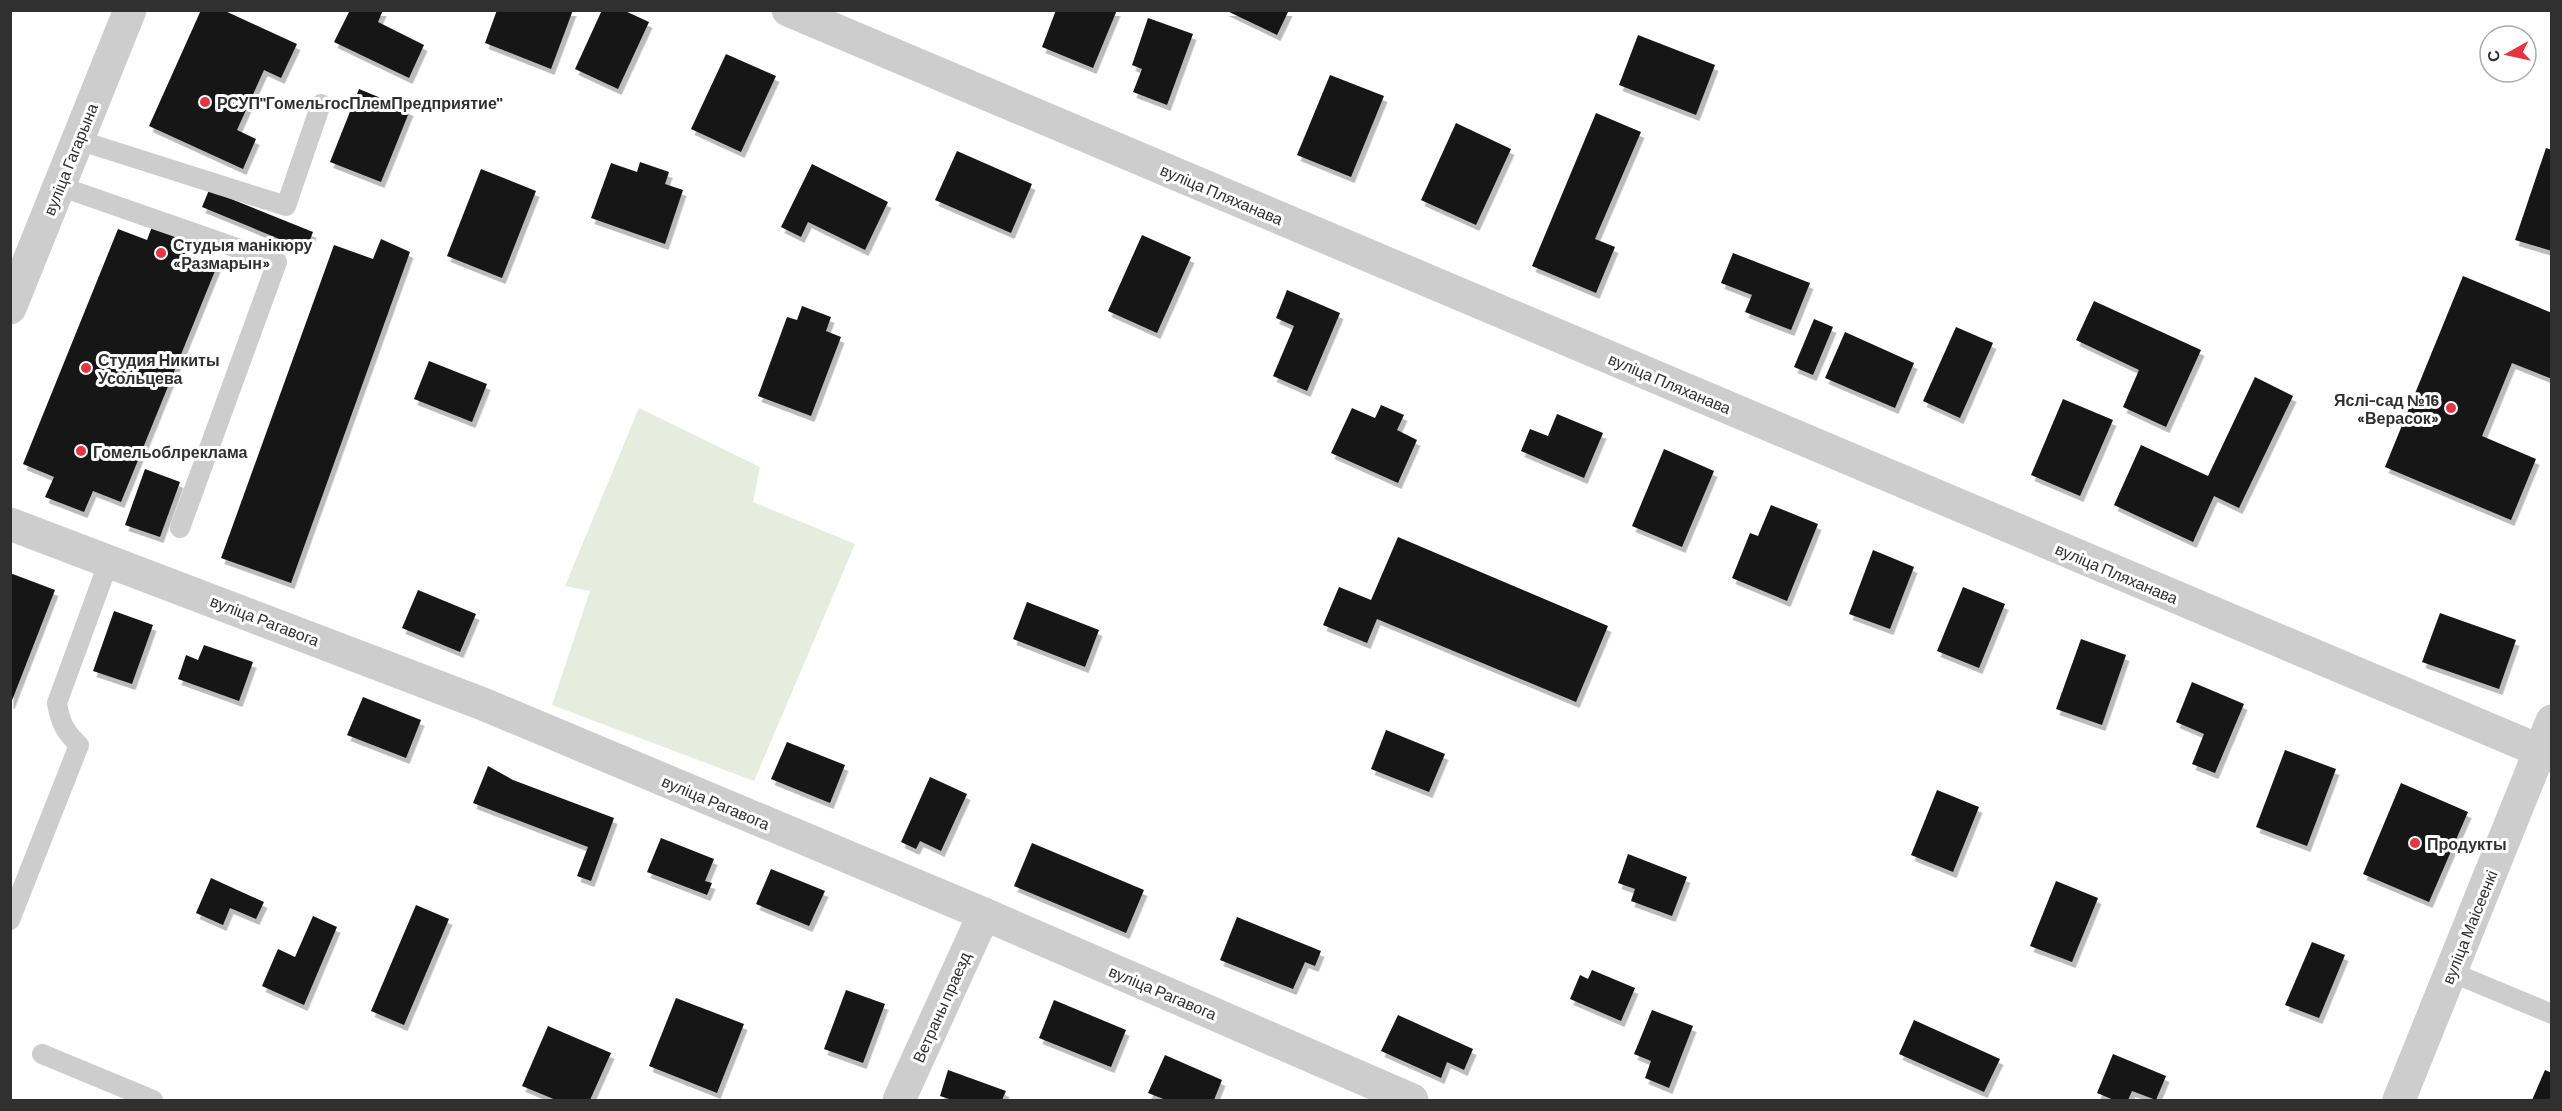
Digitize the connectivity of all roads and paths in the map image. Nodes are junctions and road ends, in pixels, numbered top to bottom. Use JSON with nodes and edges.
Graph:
{"nodes":[{"id":1,"x":130,"y":10,"type":"edge"},
{"id":2,"x":788,"y":10,"type":"edge"},
{"id":3,"x":321,"y":104,"type":"dead end"},
{"id":4,"x":78,"y":140,"type":"junction"},
{"id":5,"x":59,"y":186,"type":"junction"},
{"id":6,"x":10,"y":308,"type":"edge"},
{"id":7,"x":10,"y":524,"type":"edge"},
{"id":8,"x":180,"y":528,"type":"dead end"},
{"id":9,"x":109,"y":561,"type":"junction"},
{"id":10,"x":2552,"y":721,"type":"edge"},
{"id":11,"x":2546,"y":754,"type":"edge"},
{"id":12,"x":984,"y":914,"type":"junction"},
{"id":13,"x":10,"y":920,"type":"edge"},
{"id":14,"x":2451,"y":972,"type":"junction"},
{"id":15,"x":2552,"y":1014,"type":"edge"},
{"id":16,"x":42,"y":1054,"type":"dead end"},
{"id":17,"x":153,"y":1101,"type":"edge"},
{"id":18,"x":899,"y":1101,"type":"edge"},
{"id":19,"x":1412,"y":1101,"type":"edge"},
{"id":20,"x":2399,"y":1101,"type":"edge"}],
"edges":[{"from":1,"to":4,"type":"street","name":"вуліца Гагарына"},
{"from":2,"to":11,"type":"street","name":"вуліца Пляханава"},
{"from":3,"to":4,"type":"lane"},
{"from":4,"to":5,"type":"street","name":"вуліца Гагарына"},
{"from":5,"to":6,"type":"street","name":"вуліца Гагарына"},
{"from":5,"to":8,"type":"lane"},
{"from":7,"to":9,"type":"street","name":"вуліца Рагавога"},
{"from":9,"to":12,"type":"street","name":"вуліца Рагавога"},
{"from":9,"to":13,"type":"lane"},
{"from":10,"to":11,"type":"street","name":"вуліца Маісеенкі"},
{"from":11,"to":14,"type":"street","name":"вуліца Маісеенкі"},
{"from":12,"to":18,"type":"street","name":"Ветраны праезд"},
{"from":12,"to":19,"type":"street","name":"вуліца Рагавога"},
{"from":14,"to":15,"type":"lane"},
{"from":14,"to":20,"type":"street","name":"вуліца Маісеенкі"},
{"from":16,"to":17,"type":"lane"}]}
